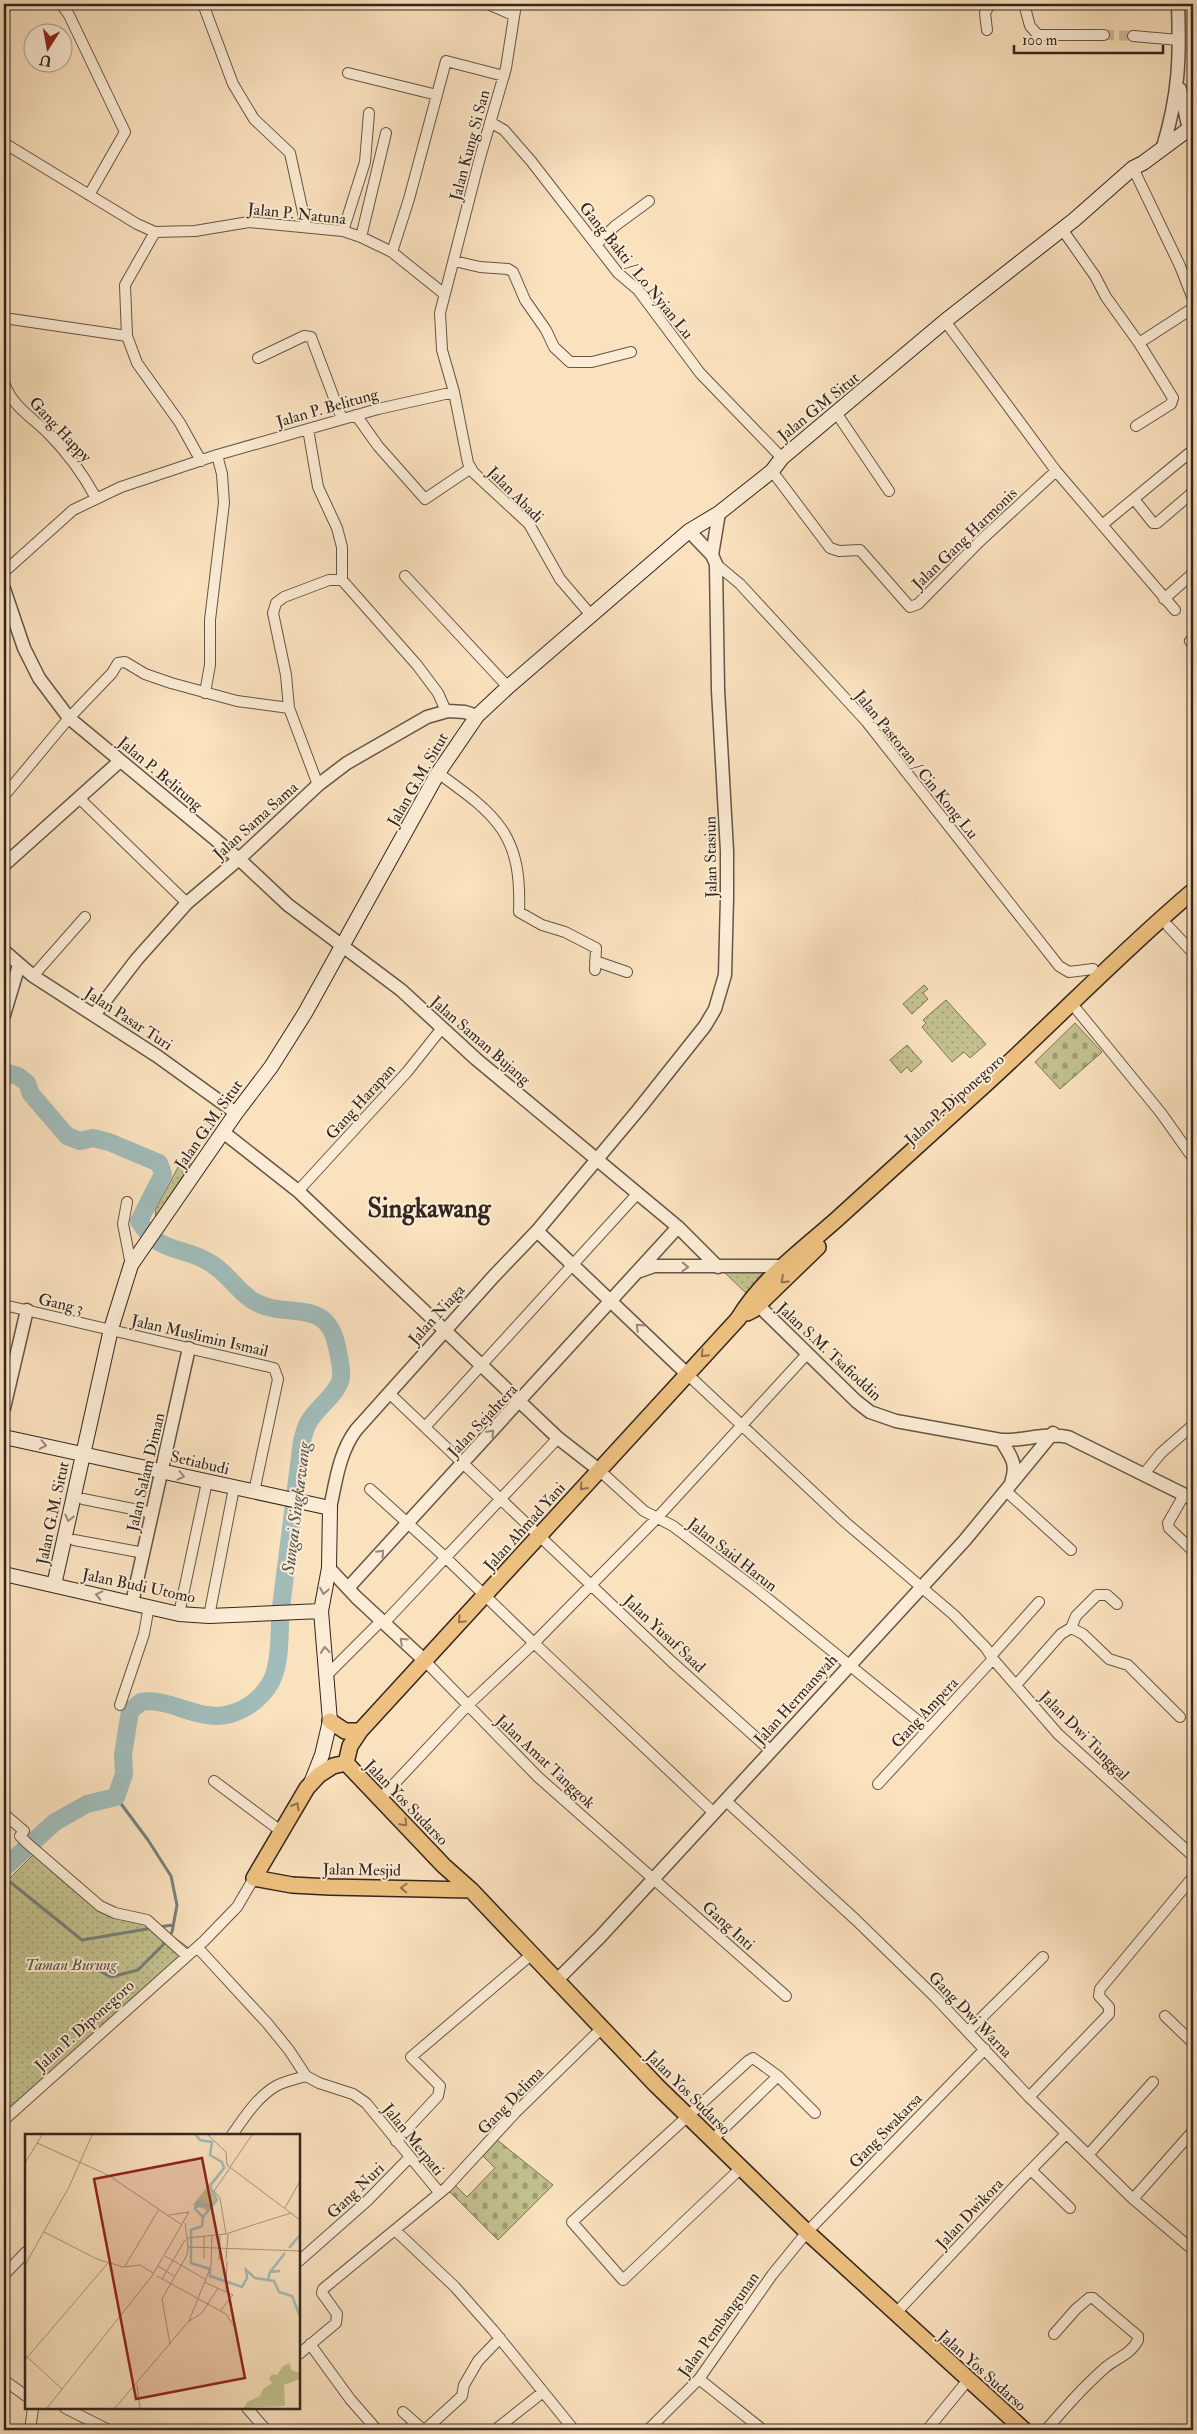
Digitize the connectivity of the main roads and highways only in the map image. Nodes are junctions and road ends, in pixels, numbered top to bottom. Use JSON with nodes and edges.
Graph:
{"nodes":[{"id":1,"x":1191,"y":128,"type":"edge"},
{"id":2,"x":477,"y":716,"type":"joint"},
{"id":3,"x":1193,"y":891,"type":"edge"},
{"id":4,"x":1193,"y":903,"type":"edge"},
{"id":5,"x":1144,"y":941,"type":"junction"},
{"id":6,"x":738,"y":1319,"type":"junction"},
{"id":7,"x":4,"y":1437,"type":"edge"},
{"id":8,"x":82,"y":1454,"type":"junction"},
{"id":9,"x":4,"y":1574,"type":"edge"},
{"id":10,"x":54,"y":1585,"type":"junction"},
{"id":11,"x":321,"y":1611,"type":"junction"},
{"id":12,"x":330,"y":1721,"type":"junction"},
{"id":13,"x":360,"y":1731,"type":"junction"},
{"id":14,"x":346,"y":1763,"type":"junction"},
{"id":15,"x":311,"y":1783,"type":"junction"},
{"id":16,"x":444,"y":1866,"type":"junction"},
{"id":17,"x":429,"y":1888,"type":"junction"},
{"id":18,"x":471,"y":1890,"type":"junction"},
{"id":19,"x":1024,"y":2430,"type":"edge"}],
"edges":[{"from":1,"to":2,"type":"main road","name":"Jalan GM Situt"},
{"from":2,"to":8,"type":"main road","name":"Jalan G.M. Situt"},
{"from":3,"to":5,"type":"main road","name":"Jalan P. Diponegoro"},
{"from":4,"to":5,"type":"main road","name":"Jalan P. Diponegoro"},
{"from":5,"to":6,"type":"main road","name":"Jalan P. Diponegoro","one_way":true},
{"from":5,"to":6,"type":"main road","name":"Jalan P. Diponegoro"},
{"from":6,"to":13,"type":"main road","name":"Jalan Ahmad Yani","one_way":true},
{"from":7,"to":8,"type":"main road","name":"Setiabudi","one_way":true},
{"from":8,"to":10,"type":"main road","name":"Jalan G.M. Situt","one_way":true},
{"from":8,"to":11,"type":"main road","name":"Setiabudi","one_way":true},
{"from":9,"to":10,"type":"main road","name":"Jalan Budi Utomo"},
{"from":11,"to":10,"type":"main road","name":"Jalan Budi Utomo","one_way":true},
{"from":12,"to":11,"type":"main road","one_way":true},
{"from":12,"to":13,"type":"main road"},
{"from":12,"to":15,"type":"main road"},
{"from":13,"to":14,"type":"main road","name":"Jalan Ahmad Yani"},
{"from":14,"to":15,"type":"main road"},
{"from":14,"to":16,"type":"main road","name":"Jalan Yos Sudarso","one_way":true},
{"from":17,"to":15,"type":"main road","name":"Jalan Mesjid","one_way":true},
{"from":16,"to":17,"type":"main road"},
{"from":16,"to":18,"type":"main road","name":"Jalan Yos Sudarso"},
{"from":17,"to":18,"type":"main road","name":"Jalan Mesjid"},
{"from":18,"to":19,"type":"main road","name":"Jalan Yos Sudarso"}]}
